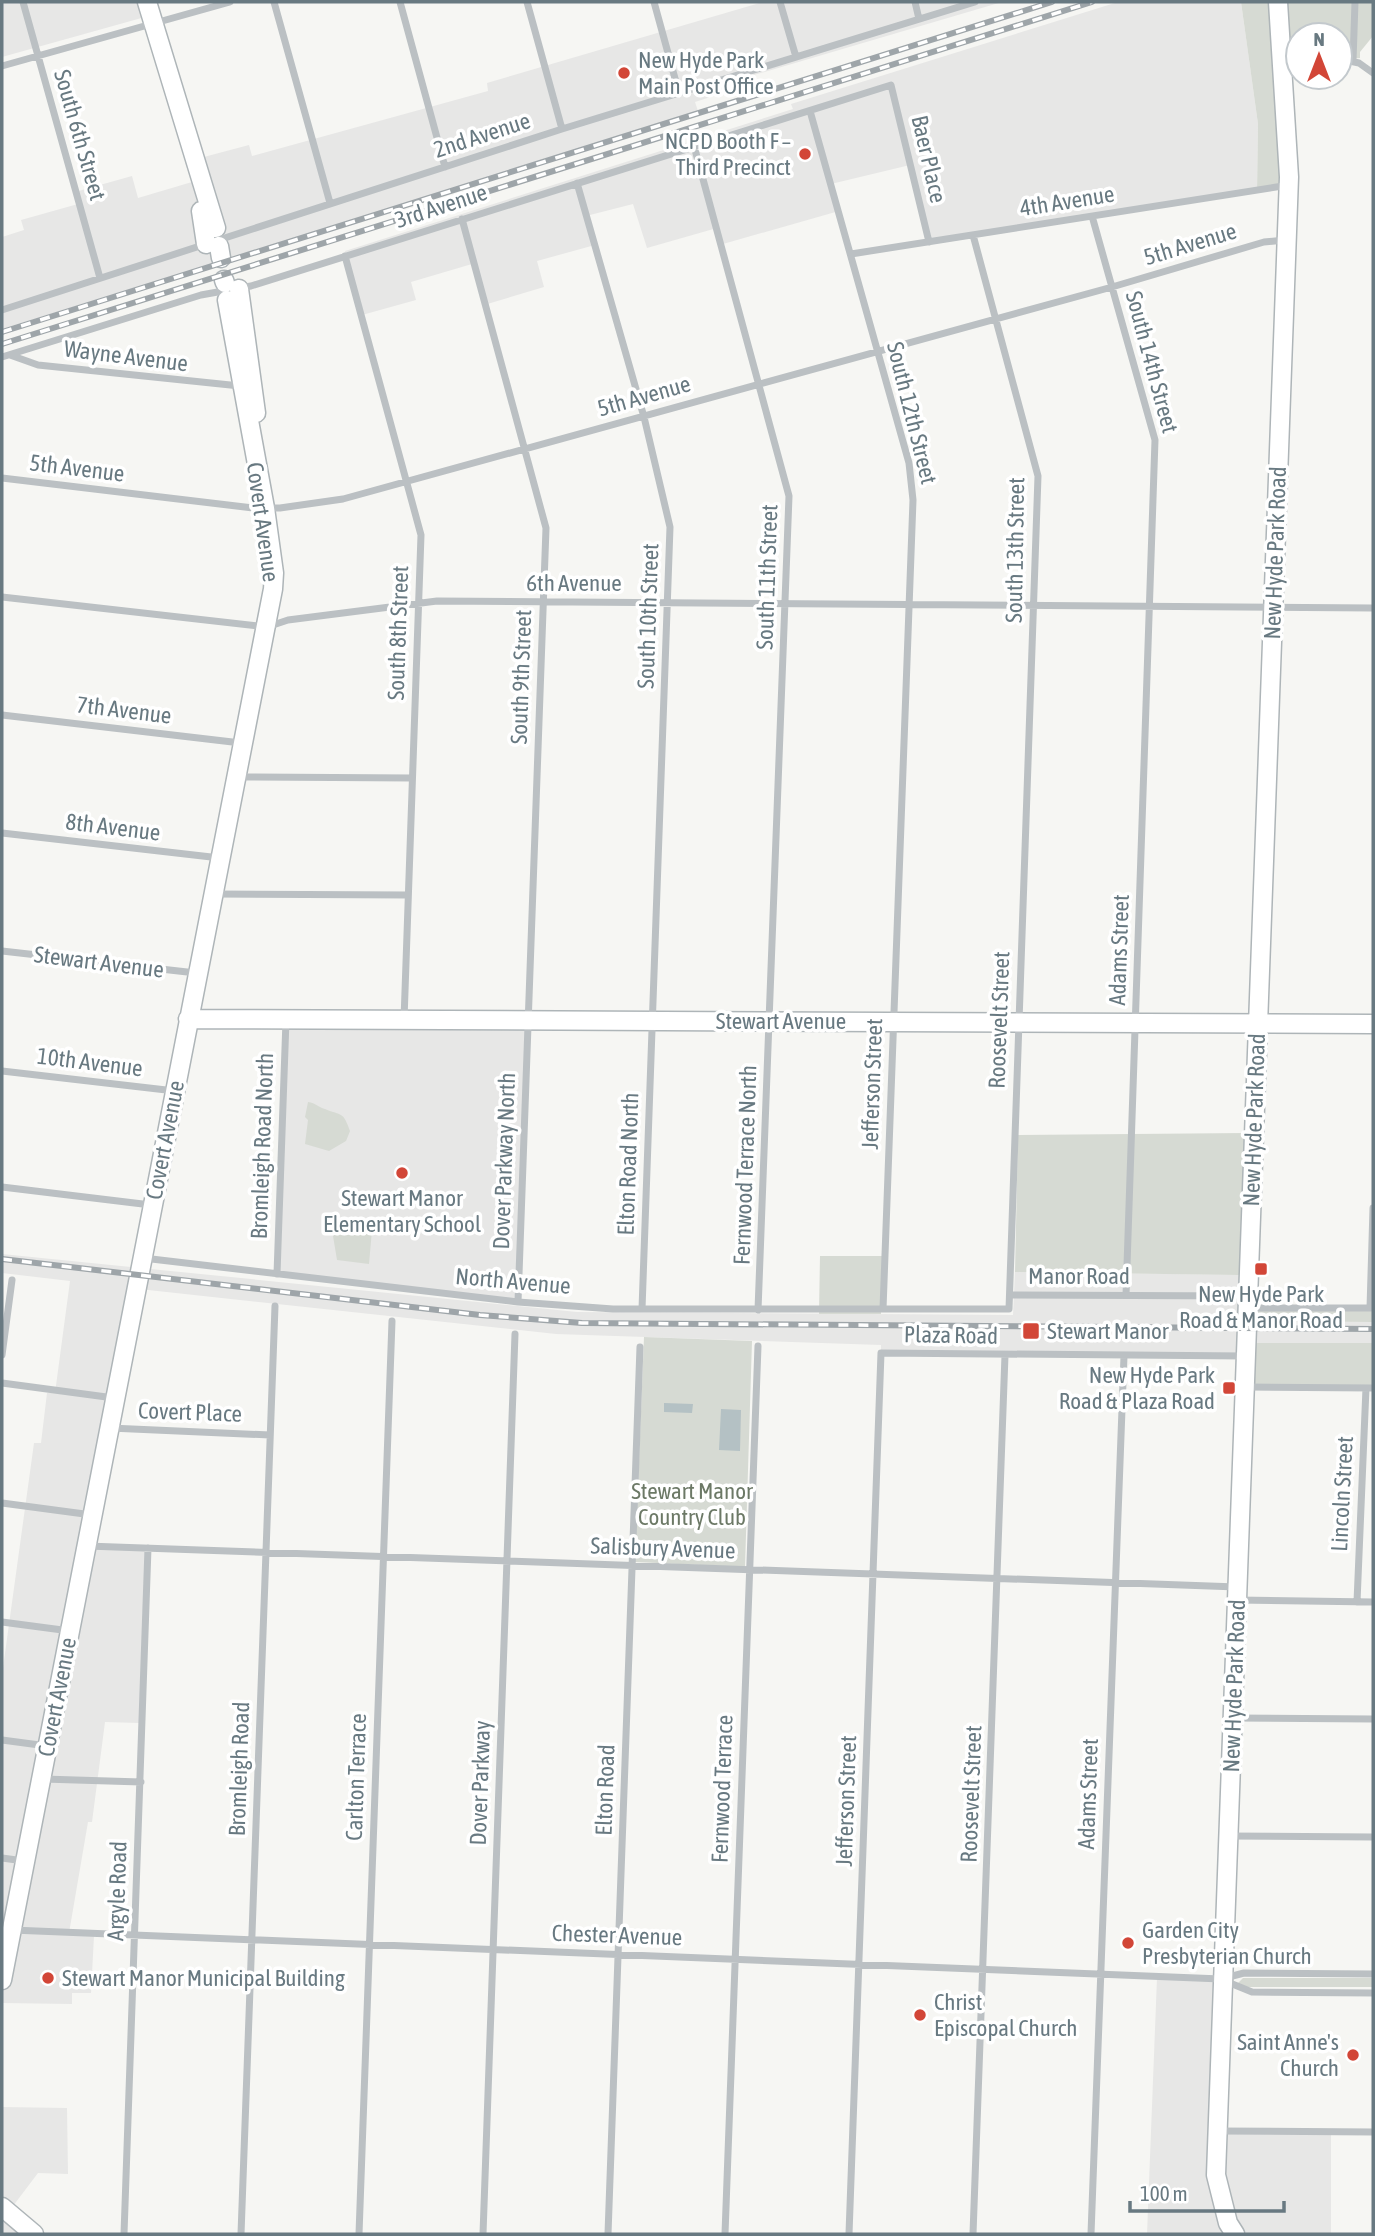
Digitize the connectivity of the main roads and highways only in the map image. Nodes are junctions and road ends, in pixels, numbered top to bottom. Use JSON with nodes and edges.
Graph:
{"nodes":[{"id":1,"x":147,"y":2,"type":"edge"},
{"id":2,"x":1278,"y":2,"type":"edge"},
{"id":3,"x":1284,"y":29,"type":"edge"},
{"id":4,"x":169,"y":79,"type":"junction"},
{"id":5,"x":1291,"y":91,"type":"edge"},
{"id":6,"x":216,"y":228,"type":"dead end"},
{"id":7,"x":215,"y":250,"type":"road end"},
{"id":8,"x":257,"y":465,"type":"junction"},
{"id":9,"x":188,"y":1019,"type":"junction"},
{"id":10,"x":1258,"y":1024,"type":"junction"},
{"id":11,"x":1373,"y":1024,"type":"edge"},
{"id":12,"x":2,"y":1980,"type":"edge"},
{"id":13,"x":2,"y":2207,"type":"edge"},
{"id":14,"x":34,"y":2234,"type":"edge"},
{"id":15,"x":1235,"y":2234,"type":"edge"}],
"edges":[{"from":1,"to":4,"type":"main road"},
{"from":2,"to":3,"type":"main road","name":"New Hyde Park Road"},
{"from":4,"to":6,"type":"main road"},
{"from":4,"to":7,"type":"main road"},
{"from":5,"to":10,"type":"main road","name":"New Hyde Park Road"},
{"from":8,"to":8,"type":"main road","name":"Covert Avenue"},
{"from":8,"to":9,"type":"main road","name":"Covert Avenue"},
{"from":9,"to":10,"type":"main road","name":"Stewart Avenue"},
{"from":9,"to":12,"type":"main road","name":"Covert Avenue"},
{"from":10,"to":11,"type":"main road","name":"Stewart Avenue"},
{"from":10,"to":15,"type":"main road","name":"New Hyde Park Road"},
{"from":13,"to":14,"type":"main road"}]}
